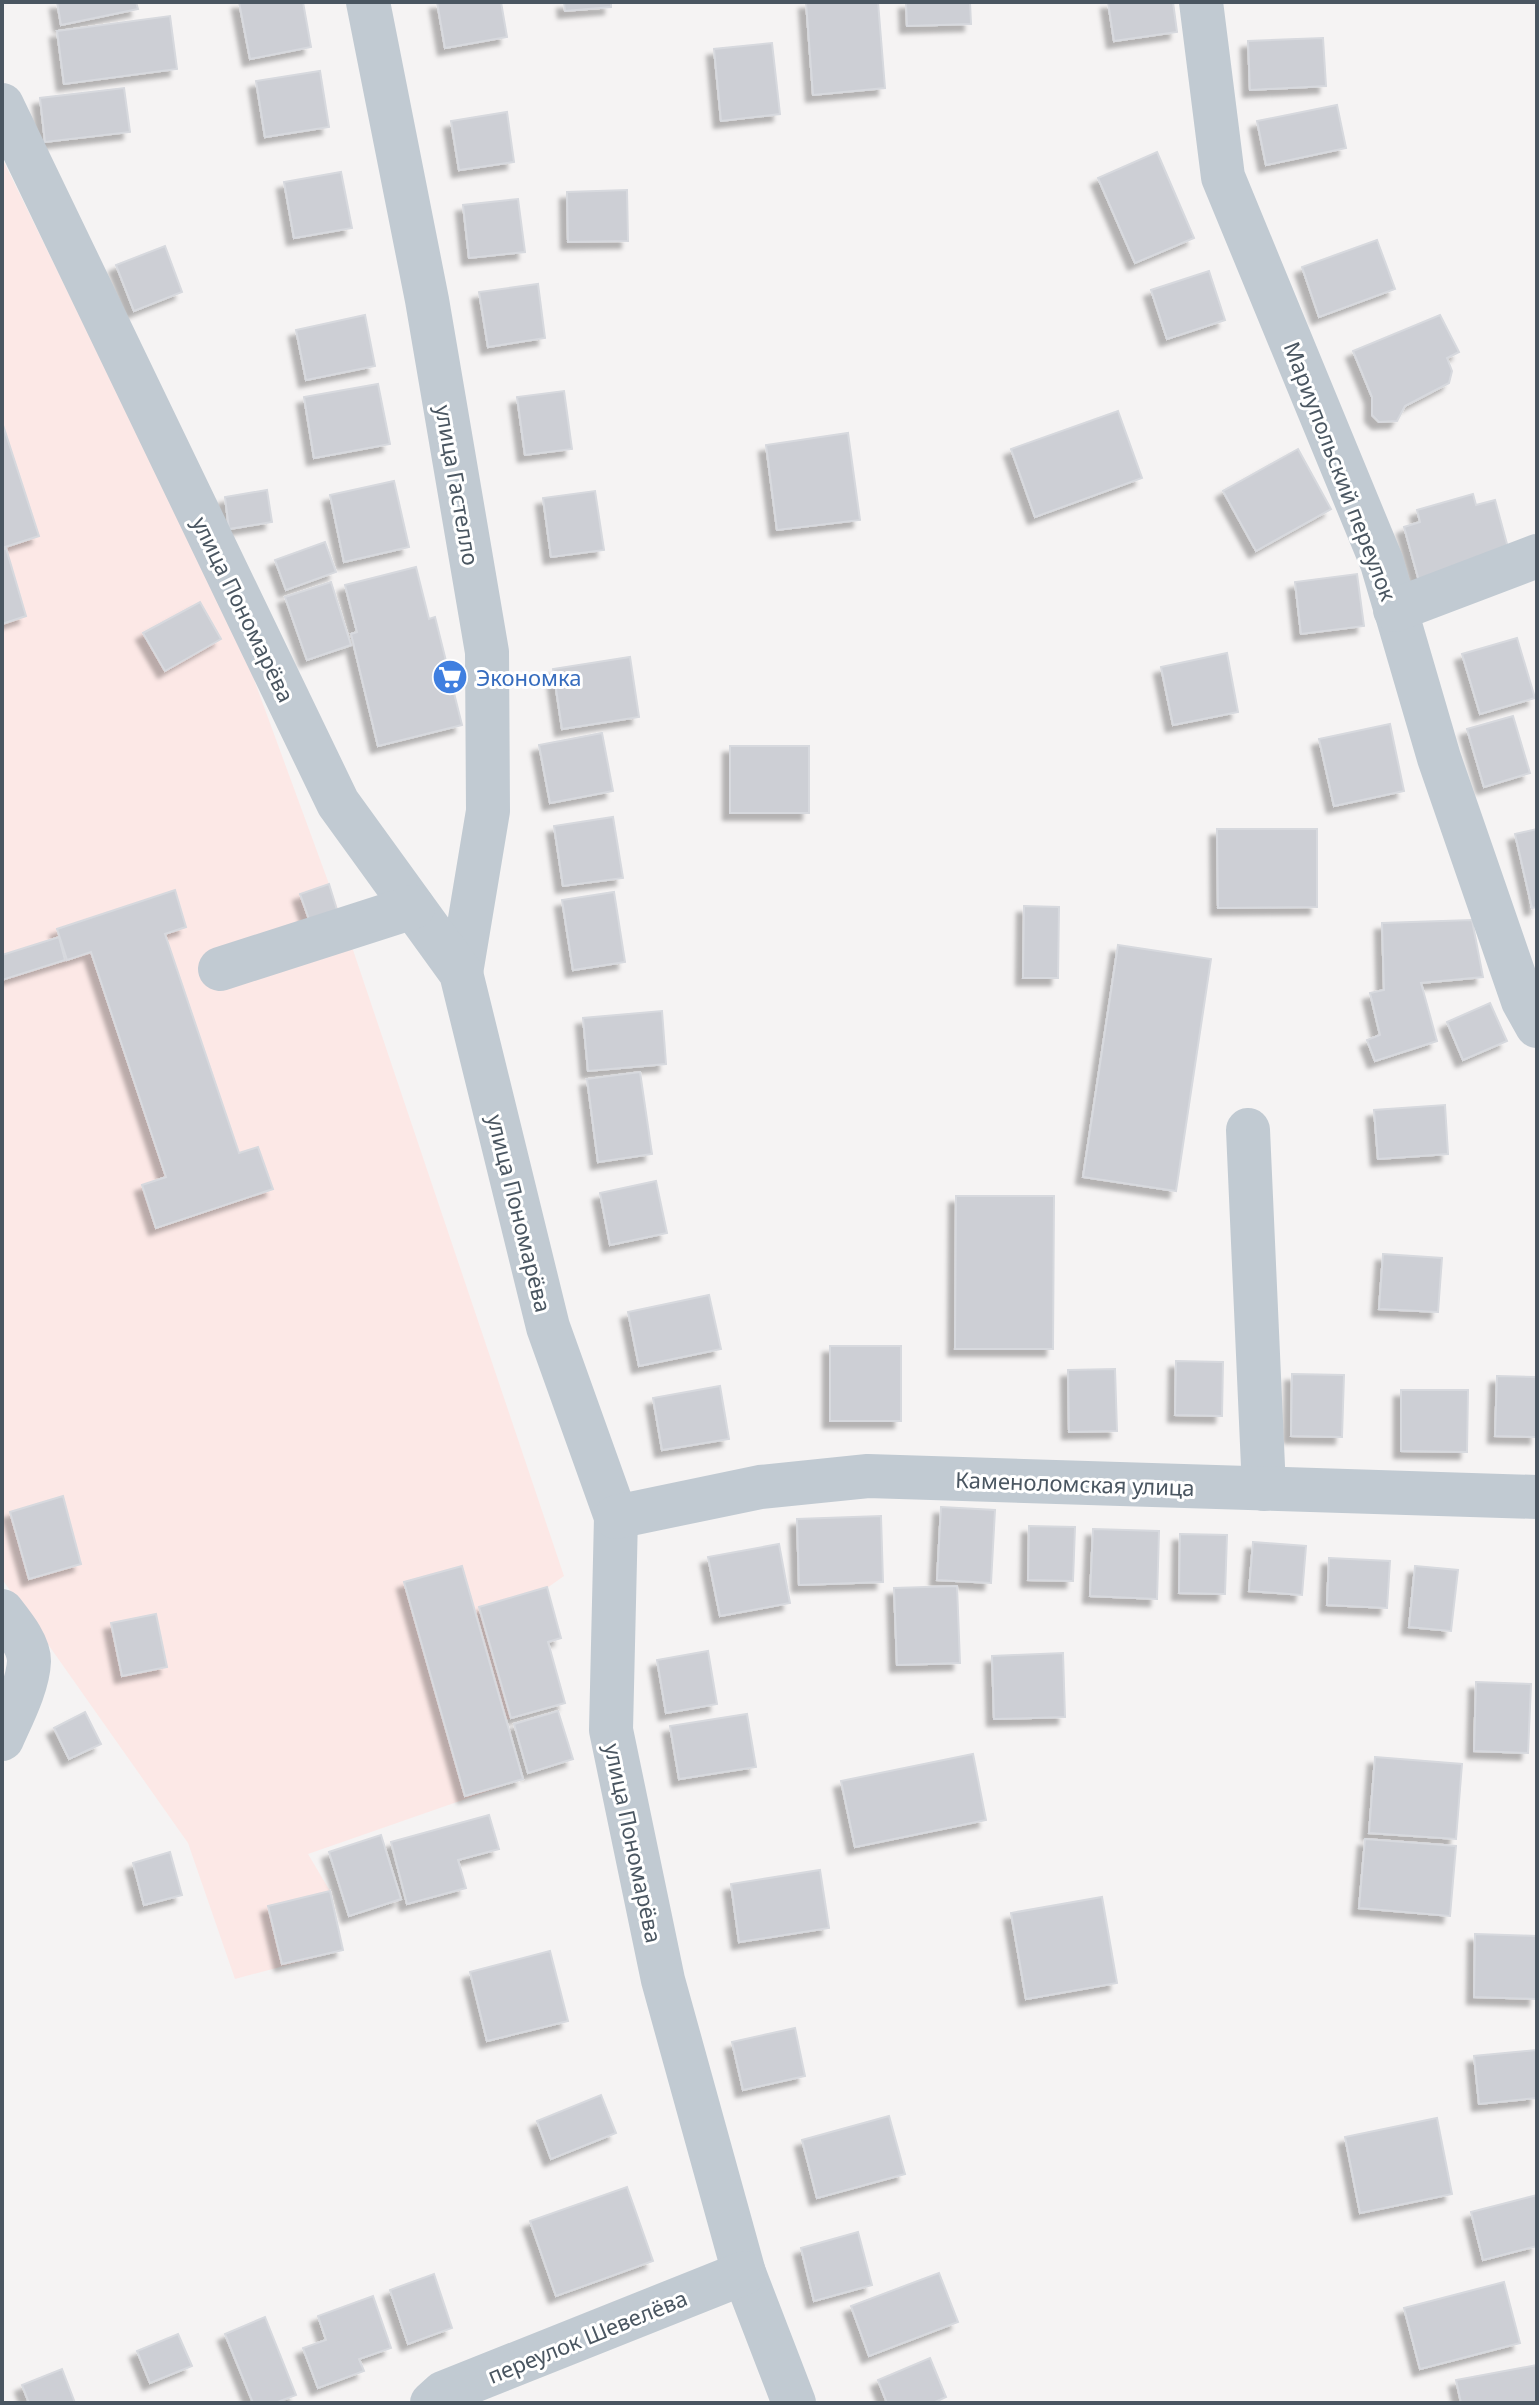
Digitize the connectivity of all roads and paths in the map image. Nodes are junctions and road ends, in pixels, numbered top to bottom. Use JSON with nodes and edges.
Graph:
{"nodes":[{"id":1,"x":368,"y":2,"type":"edge"},
{"id":2,"x":1201,"y":2,"type":"edge"},
{"id":3,"x":2,"y":105,"type":"edge"},
{"id":4,"x":1537,"y":556,"type":"edge"},
{"id":5,"x":1395,"y":610,"type":"junction"},
{"id":6,"x":413,"y":907,"type":"junction"},
{"id":7,"x":220,"y":969,"type":"dead end"},
{"id":8,"x":461,"y":973,"type":"junction"},
{"id":9,"x":1537,"y":1026,"type":"edge"},
{"id":10,"x":1248,"y":1130,"type":"dead end"},
{"id":11,"x":1264,"y":1489,"type":"junction"},
{"id":12,"x":1537,"y":1497,"type":"edge"},
{"id":13,"x":616,"y":1517,"type":"junction"},
{"id":14,"x":2,"y":1611,"type":"edge"},
{"id":15,"x":2,"y":1739,"type":"edge"},
{"id":16,"x":744,"y":2273,"type":"junction"},
{"id":17,"x":432,"y":2403,"type":"edge"},
{"id":18,"x":794,"y":2403,"type":"edge"}],
"edges":[{"from":1,"to":8,"type":"street","name":"улица Гастелло"},
{"from":2,"to":5,"type":"street","name":"Мариупольский переулок"},
{"from":3,"to":6,"type":"street","name":"улица Пономарёва"},
{"from":4,"to":5,"type":"street"},
{"from":5,"to":9,"type":"street","name":"Мариупольский переулок"},
{"from":6,"to":7,"type":"street"},
{"from":6,"to":8,"type":"street","name":"улица Пономарёва"},
{"from":8,"to":13,"type":"street","name":"улица Пономарёва"},
{"from":10,"to":11,"type":"street"},
{"from":11,"to":12,"type":"street","name":"Каменоломская улица"},
{"from":11,"to":13,"type":"street","name":"Каменоломская улица"},
{"from":13,"to":16,"type":"street","name":"улица Пономарёва"},
{"from":14,"to":15,"type":"street"},
{"from":16,"to":17,"type":"street","name":"переулок Шевелёва"},
{"from":16,"to":18,"type":"street","name":"улица Пономарёва"}]}
